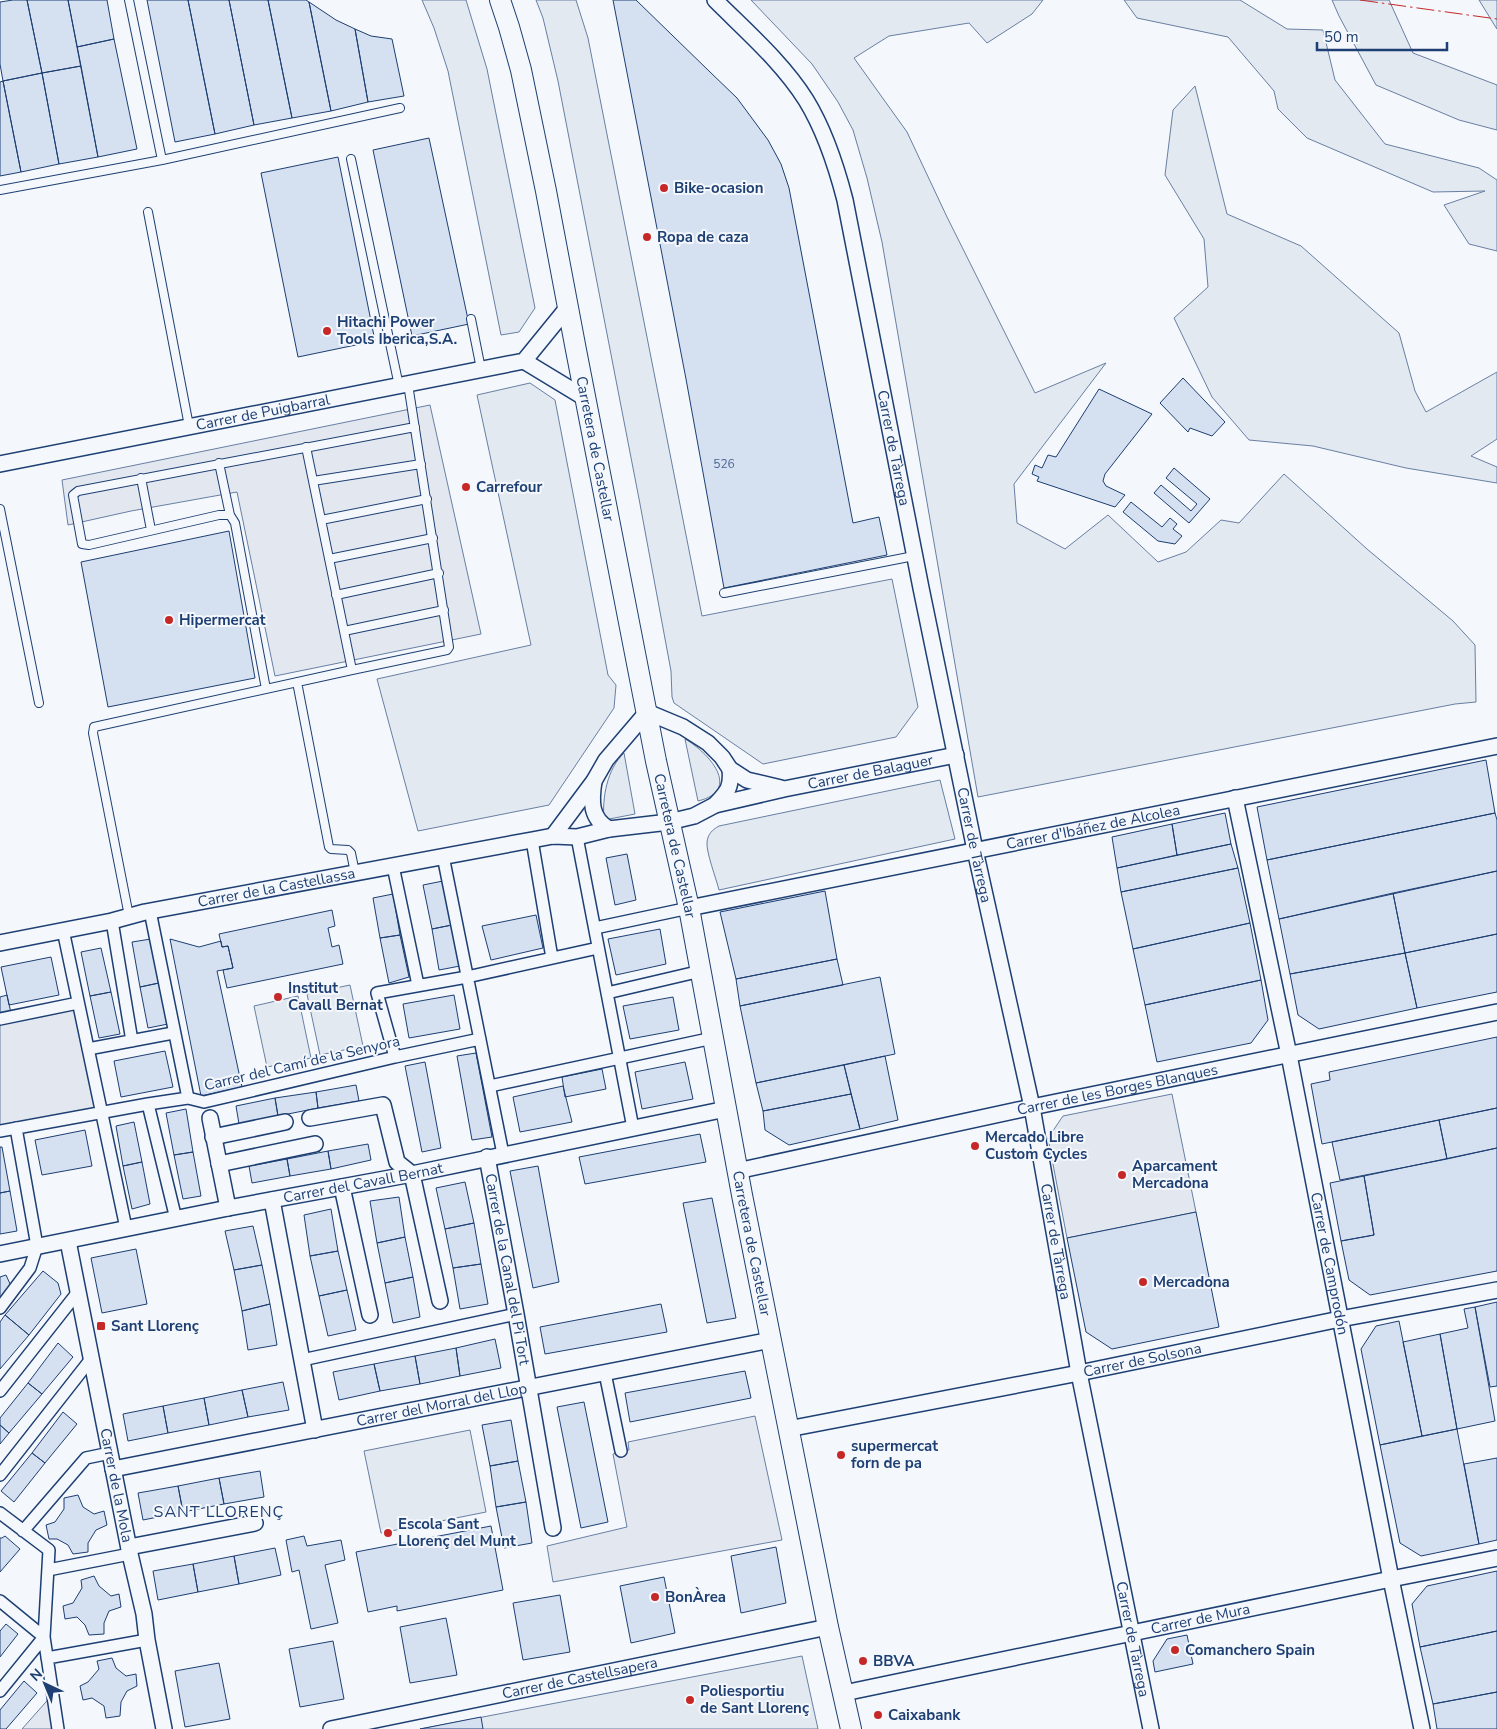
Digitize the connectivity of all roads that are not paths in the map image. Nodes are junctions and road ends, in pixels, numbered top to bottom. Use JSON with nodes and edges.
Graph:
{"nodes":[{"id":1,"x":129,"y":0,"type":"edge"},
{"id":2,"x":500,"y":0,"type":"edge"},
{"id":3,"x":715,"y":0,"type":"edge"},
{"id":4,"x":400,"y":108,"type":"dead end"},
{"id":5,"x":351,"y":159,"type":"dead end"},
{"id":6,"x":162,"y":160,"type":"junction"},
{"id":7,"x":0,"y":190,"type":"edge"},
{"id":8,"x":148,"y":212,"type":"dead end"},
{"id":9,"x":568,"y":308,"type":"junction"},
{"id":10,"x":471,"y":319,"type":"dead end"},
{"id":11,"x":524,"y":361,"type":"junction"},
{"id":12,"x":481,"y":369,"type":"junction"},
{"id":13,"x":404,"y":385,"type":"junction"},
{"id":14,"x":585,"y":398,"type":"junction"},
{"id":15,"x":189,"y":426,"type":"junction"},
{"id":16,"x":415,"y":427,"type":"junction"},
{"id":17,"x":306,"y":447,"type":"junction"},
{"id":18,"x":219,"y":463,"type":"junction"},
{"id":19,"x":0,"y":464,"type":"edge"},
{"id":20,"x":421,"y":464,"type":"junction"},
{"id":21,"x":141,"y":478,"type":"junction"},
{"id":22,"x":313,"y":481,"type":"junction"},
{"id":23,"x":427,"y":499,"type":"junction"},
{"id":24,"x":0,"y":509,"type":"edge"},
{"id":25,"x":230,"y":515,"type":"junction"},
{"id":26,"x":321,"y":520,"type":"junction"},
{"id":27,"x":151,"y":530,"type":"junction"},
{"id":28,"x":433,"y":538,"type":"junction"},
{"id":29,"x":914,"y":556,"type":"junction"},
{"id":30,"x":329,"y":559,"type":"junction"},
{"id":31,"x":439,"y":573,"type":"junction"},
{"id":32,"x":724,"y":593,"type":"dead end"},
{"id":33,"x":336,"y":595,"type":"junction"},
{"id":34,"x":444,"y":610,"type":"junction"},
{"id":35,"x":344,"y":631,"type":"junction"},
{"id":36,"x":352,"y":670,"type":"junction"},
{"id":37,"x":297,"y":682,"type":"junction"},
{"id":38,"x":266,"y":688,"type":"junction"},
{"id":39,"x":39,"y":703,"type":"dead end"},
{"id":40,"x":647,"y":712,"type":"junction"},
{"id":41,"x":1497,"y":746,"type":"edge"},
{"id":42,"x":956,"y":755,"type":"junction"},
{"id":43,"x":730,"y":769,"type":"junction"},
{"id":44,"x":594,"y":782,"type":"junction"},
{"id":45,"x":784,"y":789,"type":"junction"},
{"id":46,"x":1235,"y":798,"type":"junction"},
{"id":47,"x":715,"y":805,"type":"junction"},
{"id":48,"x":669,"y":822,"type":"junction"},
{"id":49,"x":609,"y":829,"type":"junction"},
{"id":50,"x":553,"y":836,"type":"junction"},
{"id":51,"x":577,"y":837,"type":"junction"},
{"id":52,"x":532,"y":840,"type":"junction"},
{"id":53,"x":975,"y":850,"type":"junction"},
{"id":54,"x":443,"y":856,"type":"junction"},
{"id":55,"x":393,"y":866,"type":"junction"},
{"id":56,"x":355,"y":873,"type":"junction"},
{"id":57,"x":689,"y":908,"type":"junction"},
{"id":58,"x":150,"y":911,"type":"junction"},
{"id":59,"x":129,"y":916,"type":"junction"},
{"id":60,"x":112,"y":920,"type":"junction"},
{"id":61,"x":595,"y":928,"type":"junction"},
{"id":62,"x":63,"y":930,"type":"junction"},
{"id":63,"x":0,"y":943,"type":"edge"},
{"id":64,"x":598,"y":948,"type":"junction"},
{"id":65,"x":552,"y":958,"type":"junction"},
{"id":66,"x":701,"y":971,"type":"junction"},
{"id":67,"x":468,"y":977,"type":"junction"},
{"id":68,"x":418,"y":985,"type":"junction"},
{"id":69,"x":607,"y":993,"type":"junction"},
{"id":70,"x":78,"y":1003,"type":"junction"},
{"id":71,"x":1497,"y":1012,"type":"edge"},
{"id":72,"x":0,"y":1020,"type":"edge"},
{"id":73,"x":174,"y":1033,"type":"junction"},
{"id":74,"x":713,"y":1038,"type":"junction"},
{"id":75,"x":480,"y":1039,"type":"junction"},
{"id":76,"x":132,"y":1041,"type":"junction"},
{"id":77,"x":88,"y":1049,"type":"junction"},
{"id":78,"x":1289,"y":1055,"type":"junction"},
{"id":79,"x":395,"y":1057,"type":"junction"},
{"id":80,"x":620,"y":1059,"type":"junction"},
{"id":81,"x":490,"y":1086,"type":"junction"},
{"id":82,"x":188,"y":1098,"type":"junction"},
{"id":83,"x":148,"y":1104,"type":"junction"},
{"id":84,"x":1032,"y":1107,"type":"junction"},
{"id":85,"x":726,"y":1109,"type":"junction"},
{"id":86,"x":101,"y":1112,"type":"junction"},
{"id":87,"x":210,"y":1118,"type":"dead end"},
{"id":88,"x":310,"y":1118,"type":"dead end"},
{"id":89,"x":285,"y":1122,"type":"dead end"},
{"id":90,"x":16,"y":1128,"type":"junction"},
{"id":91,"x":633,"y":1128,"type":"junction"},
{"id":92,"x":0,"y":1131,"type":"edge"},
{"id":93,"x":213,"y":1137,"type":"junction"},
{"id":94,"x":314,"y":1144,"type":"dead end"},
{"id":95,"x":503,"y":1154,"type":"junction"},
{"id":96,"x":487,"y":1157,"type":"junction"},
{"id":97,"x":219,"y":1164,"type":"junction"},
{"id":98,"x":737,"y":1171,"type":"junction"},
{"id":99,"x":412,"y":1174,"type":"junction"},
{"id":100,"x":342,"y":1187,"type":"junction"},
{"id":101,"x":272,"y":1200,"type":"junction"},
{"id":102,"x":228,"y":1208,"type":"junction"},
{"id":103,"x":176,"y":1219,"type":"junction"},
{"id":104,"x":126,"y":1228,"type":"junction"},
{"id":105,"x":68,"y":1241,"type":"junction"},
{"id":106,"x":37,"y":1246,"type":"junction"},
{"id":107,"x":0,"y":1254,"type":"edge"},
{"id":108,"x":1497,"y":1290,"type":"edge"},
{"id":109,"x":78,"y":1292,"type":"junction"},
{"id":110,"x":440,"y":1301,"type":"dead end"},
{"id":111,"x":0,"y":1308,"type":"edge"},
{"id":112,"x":516,"y":1314,"type":"junction"},
{"id":113,"x":370,"y":1315,"type":"dead end"},
{"id":114,"x":1340,"y":1319,"type":"junction"},
{"id":115,"x":770,"y":1340,"type":"junction"},
{"id":116,"x":91,"y":1358,"type":"junction"},
{"id":117,"x":302,"y":1360,"type":"junction"},
{"id":118,"x":605,"y":1373,"type":"junction"},
{"id":119,"x":1079,"y":1373,"type":"junction"},
{"id":120,"x":529,"y":1388,"type":"junction"},
{"id":121,"x":0,"y":1391,"type":"edge"},
{"id":122,"x":788,"y":1429,"type":"junction"},
{"id":123,"x":315,"y":1430,"type":"junction"},
{"id":124,"x":620,"y":1450,"type":"dead end"},
{"id":125,"x":110,"y":1453,"type":"junction"},
{"id":126,"x":113,"y":1469,"type":"junction"},
{"id":127,"x":0,"y":1475,"type":"edge"},
{"id":128,"x":0,"y":1512,"type":"edge"},
{"id":129,"x":255,"y":1523,"type":"dead end"},
{"id":130,"x":553,"y":1528,"type":"dead end"},
{"id":131,"x":23,"y":1530,"type":"junction"},
{"id":132,"x":129,"y":1551,"type":"junction"},
{"id":133,"x":1497,"y":1558,"type":"edge"},
{"id":134,"x":48,"y":1570,"type":"junction"},
{"id":135,"x":1391,"y":1579,"type":"junction"},
{"id":136,"x":2,"y":1607,"type":"edge"},
{"id":137,"x":828,"y":1627,"type":"junction"},
{"id":138,"x":1130,"y":1633,"type":"junction"},
{"id":139,"x":44,"y":1637,"type":"junction"},
{"id":140,"x":147,"y":1640,"type":"junction"},
{"id":141,"x":47,"y":1658,"type":"junction"},
{"id":142,"x":0,"y":1691,"type":"edge"},
{"id":143,"x":844,"y":1693,"type":"junction"},
{"id":144,"x":58,"y":1729,"type":"edge"},
{"id":145,"x":164,"y":1729,"type":"edge"},
{"id":146,"x":331,"y":1729,"type":"edge"},
{"id":147,"x":842,"y":1729,"type":"edge"},
{"id":148,"x":851,"y":1729,"type":"edge"},
{"id":149,"x":1150,"y":1729,"type":"edge"},
{"id":150,"x":1422,"y":1729,"type":"edge"}],
"edges":[{"from":1,"to":6,"type":"lane"},
{"from":2,"to":9,"type":"street","name":"Carretera de Castellar"},
{"from":3,"to":29,"type":"street","name":"Carrer de Tàrrega"},
{"from":4,"to":6,"type":"lane"},
{"from":5,"to":13,"type":"lane"},
{"from":6,"to":7,"type":"lane"},
{"from":8,"to":15,"type":"lane"},
{"from":9,"to":11,"type":"street"},
{"from":9,"to":14,"type":"street","name":"Carretera de Castellar"},
{"from":10,"to":12,"type":"lane"},
{"from":11,"to":12,"type":"street","name":"Carrer de Puigbarral"},
{"from":11,"to":14,"type":"street"},
{"from":12,"to":13,"type":"street","name":"Carrer de Puigbarral"},
{"from":13,"to":15,"type":"street","name":"Carrer de Puigbarral"},
{"from":13,"to":16,"type":"lane"},
{"from":14,"to":40,"type":"street","name":"Carretera de Castellar"},
{"from":15,"to":19,"type":"street","name":"Carrer de Puigbarral"},
{"from":16,"to":17,"type":"lane"},
{"from":16,"to":20,"type":"lane"},
{"from":17,"to":18,"type":"lane"},
{"from":17,"to":22,"type":"lane"},
{"from":18,"to":21,"type":"lane"},
{"from":18,"to":25,"type":"lane"},
{"from":20,"to":22,"type":"lane"},
{"from":20,"to":23,"type":"lane"},
{"from":21,"to":27,"type":"lane"},
{"from":21,"to":27,"type":"lane"},
{"from":22,"to":26,"type":"lane"},
{"from":23,"to":26,"type":"lane"},
{"from":23,"to":28,"type":"lane"},
{"from":24,"to":39,"type":"lane"},
{"from":25,"to":27,"type":"lane"},
{"from":25,"to":38,"type":"lane"},
{"from":26,"to":30,"type":"lane"},
{"from":28,"to":30,"type":"lane"},
{"from":28,"to":31,"type":"lane"},
{"from":29,"to":32,"type":"lane"},
{"from":29,"to":42,"type":"street","name":"Carrer de Tàrrega"},
{"from":30,"to":33,"type":"lane"},
{"from":31,"to":33,"type":"lane"},
{"from":31,"to":34,"type":"lane"},
{"from":33,"to":35,"type":"lane"},
{"from":34,"to":35,"type":"lane"},
{"from":34,"to":36,"type":"lane"},
{"from":35,"to":36,"type":"lane"},
{"from":36,"to":37,"type":"lane"},
{"from":37,"to":38,"type":"lane"},
{"from":37,"to":56,"type":"lane"},
{"from":38,"to":59,"type":"lane"},
{"from":40,"to":43,"type":"street","name":"Carrer de Balaguer"},
{"from":40,"to":44,"type":"street"},
{"from":40,"to":48,"type":"street","name":"Carretera de Castellar"},
{"from":41,"to":46,"type":"street","name":"Carrer d'Ibáñez de Alcolea"},
{"from":42,"to":45,"type":"street","name":"Carrer de Balaguer"},
{"from":42,"to":53,"type":"street","name":"Carrer de Tàrrega"},
{"from":43,"to":45,"type":"street","name":"Carrer de Balaguer"},
{"from":43,"to":47,"type":"street","name":"Carrer de Balaguer"},
{"from":44,"to":49,"type":"street"},
{"from":44,"to":50,"type":"street"},
{"from":45,"to":47,"type":"street","name":"Carrer de Balaguer"},
{"from":46,"to":53,"type":"street","name":"Carrer d'Ibáñez de Alcolea"},
{"from":46,"to":78,"type":"street","name":"Carrer de Camprodón"},
{"from":47,"to":48,"type":"street","name":"Carrer de Balaguer"},
{"from":48,"to":49,"type":"street","name":"Carrer de la Castellassa"},
{"from":48,"to":57,"type":"street","name":"Carretera de Castellar"},
{"from":49,"to":51,"type":"street","name":"Carrer de la Castellassa"},
{"from":50,"to":51,"type":"street","name":"Carrer de la Castellassa"},
{"from":50,"to":52,"type":"street","name":"Carrer de la Castellassa"},
{"from":51,"to":61,"type":"street"},
{"from":52,"to":54,"type":"street","name":"Carrer de la Castellassa"},
{"from":52,"to":65,"type":"street"},
{"from":53,"to":57,"type":"street","name":"Carrer d'Ibáñez de Alcolea"},
{"from":53,"to":84,"type":"street","name":"Carrer de Tàrrega"},
{"from":54,"to":55,"type":"street","name":"Carrer de la Castellassa"},
{"from":54,"to":67,"type":"street"},
{"from":55,"to":56,"type":"street","name":"Carrer de la Castellassa"},
{"from":55,"to":68,"type":"street"},
{"from":56,"to":58,"type":"street","name":"Carrer de la Castellassa"},
{"from":57,"to":61,"type":"street"},
{"from":57,"to":66,"type":"street","name":"Carretera de Castellar"},
{"from":58,"to":59,"type":"street","name":"Carrer de la Castellassa"},
{"from":58,"to":73,"type":"street"},
{"from":59,"to":60,"type":"street","name":"Carrer de la Castellassa"},
{"from":60,"to":62,"type":"street","name":"Carrer de la Castellassa"},
{"from":60,"to":76,"type":"street"},
{"from":61,"to":64,"type":"street"},
{"from":62,"to":63,"type":"street","name":"Carrer de la Castellassa"},
{"from":62,"to":70,"type":"street"},
{"from":64,"to":65,"type":"street"},
{"from":64,"to":69,"type":"street"},
{"from":65,"to":67,"type":"street"},
{"from":66,"to":69,"type":"street"},
{"from":66,"to":74,"type":"street","name":"Carretera de Castellar"},
{"from":67,"to":68,"type":"street"},
{"from":67,"to":75,"type":"street"},
{"from":68,"to":79,"type":"street"},
{"from":69,"to":80,"type":"street"},
{"from":70,"to":72,"type":"street"},
{"from":70,"to":77,"type":"street"},
{"from":71,"to":78,"type":"street","name":"Carrer de les Borges Blanques"},
{"from":73,"to":76,"type":"street"},
{"from":73,"to":82,"type":"street"},
{"from":74,"to":80,"type":"street"},
{"from":74,"to":85,"type":"street","name":"Carretera de Castellar"},
{"from":75,"to":79,"type":"street","name":"Carrer del Camí de la Senyora"},
{"from":75,"to":81,"type":"street"},
{"from":76,"to":77,"type":"street"},
{"from":77,"to":86,"type":"street"},
{"from":78,"to":84,"type":"street","name":"Carrer de les Borges Blanques"},
{"from":78,"to":114,"type":"street","name":"Carrer de Camprodón"},
{"from":79,"to":82,"type":"street","name":"Carrer del Camí de la Senyora"},
{"from":80,"to":81,"type":"street"},
{"from":80,"to":91,"type":"street"},
{"from":81,"to":95,"type":"street"},
{"from":82,"to":83,"type":"street","name":"Carrer del Camí de la Senyora"},
{"from":83,"to":86,"type":"street","name":"Carrer del Camí de la Senyora"},
{"from":83,"to":103,"type":"street"},
{"from":84,"to":98,"type":"street","name":"Carrer de les Borges Blanques"},
{"from":84,"to":119,"type":"street","name":"Carrer de Tàrrega"},
{"from":85,"to":91,"type":"street","name":"Carrer del Cavall Bernat"},
{"from":85,"to":98,"type":"street","name":"Carretera de Castellar"},
{"from":86,"to":90,"type":"street","name":"Carrer del Camí de la Senyora"},
{"from":86,"to":104,"type":"street"},
{"from":87,"to":93,"type":"street"},
{"from":88,"to":99,"type":"street"},
{"from":89,"to":93,"type":"street"},
{"from":90,"to":92,"type":"street","name":"Carrer del Camí de la Senyora"},
{"from":90,"to":106,"type":"street"},
{"from":91,"to":95,"type":"street","name":"Carrer del Cavall Bernat"},
{"from":93,"to":97,"type":"street"},
{"from":94,"to":97,"type":"street"},
{"from":95,"to":96,"type":"street","name":"Carrer del Cavall Bernat"},
{"from":96,"to":99,"type":"street","name":"Carrer del Cavall Bernat"},
{"from":96,"to":112,"type":"street","name":"Carrer de la Canal del Pi Tort"},
{"from":97,"to":102,"type":"street"},
{"from":98,"to":115,"type":"street","name":"Carretera de Castellar"},
{"from":99,"to":100,"type":"street","name":"Carrer del Cavall Bernat"},
{"from":99,"to":110,"type":"street"},
{"from":100,"to":101,"type":"street","name":"Carrer del Cavall Bernat"},
{"from":100,"to":113,"type":"street"},
{"from":101,"to":102,"type":"street","name":"Carrer del Cavall Bernat"},
{"from":101,"to":117,"type":"street"},
{"from":102,"to":103,"type":"street","name":"Carrer del Cavall Bernat"},
{"from":103,"to":104,"type":"street","name":"Carrer del Cavall Bernat"},
{"from":104,"to":105,"type":"street","name":"Carrer del Cavall Bernat"},
{"from":105,"to":106,"type":"street","name":"Carrer del Cavall Bernat"},
{"from":105,"to":109,"type":"street","name":"Carrer de la Mola"},
{"from":106,"to":107,"type":"street","name":"Carrer del Cavall Bernat"},
{"from":106,"to":111,"type":"street"},
{"from":108,"to":114,"type":"street","name":"Carrer de Solsona"},
{"from":109,"to":116,"type":"street","name":"Carrer de la Mola"},
{"from":109,"to":121,"type":"street"},
{"from":112,"to":117,"type":"street"},
{"from":112,"to":120,"type":"street","name":"Carrer de la Canal del Pi Tort"},
{"from":114,"to":119,"type":"street","name":"Carrer de Solsona"},
{"from":114,"to":135,"type":"street","name":"Carrer de Camprodón"},
{"from":115,"to":118,"type":"street","name":"Carrer del Morral del Llop"},
{"from":115,"to":122,"type":"street","name":"Carretera de Castellar"},
{"from":116,"to":125,"type":"street","name":"Carrer de la Mola"},
{"from":116,"to":127,"type":"street"},
{"from":117,"to":123,"type":"street"},
{"from":118,"to":120,"type":"street","name":"Carrer del Morral del Llop"},
{"from":118,"to":124,"type":"street"},
{"from":119,"to":122,"type":"street","name":"Carrer de Solsona"},
{"from":119,"to":138,"type":"street","name":"Carrer de Tàrrega"},
{"from":120,"to":123,"type":"street","name":"Carrer del Morral del Llop"},
{"from":120,"to":130,"type":"street","name":"Carrer de la Canal del Pi Tort"},
{"from":122,"to":137,"type":"street","name":"Carretera de Castellar"},
{"from":123,"to":126,"type":"street","name":"Carrer del Morral del Llop"},
{"from":125,"to":126,"type":"street","name":"Carrer de la Mola"},
{"from":125,"to":131,"type":"street"},
{"from":126,"to":132,"type":"street","name":"Carrer de la Mola"},
{"from":128,"to":131,"type":"street"},
{"from":129,"to":132,"type":"street"},
{"from":131,"to":134,"type":"street"},
{"from":132,"to":134,"type":"street"},
{"from":132,"to":140,"type":"street","name":"Carrer de la Mola"},
{"from":133,"to":135,"type":"street","name":"Carrer de Mura"},
{"from":134,"to":139,"type":"street"},
{"from":135,"to":138,"type":"street","name":"Carrer de Mura"},
{"from":135,"to":150,"type":"street","name":"Carrer de Camprodón"},
{"from":136,"to":139,"type":"street"},
{"from":137,"to":143,"type":"street","name":"Carretera de Castellar"},
{"from":137,"to":146,"type":"street","name":"Carrer de Castellsapera"},
{"from":138,"to":143,"type":"street","name":"Carrer de Mura"},
{"from":138,"to":149,"type":"street","name":"Carrer de Tàrrega"},
{"from":139,"to":141,"type":"street"},
{"from":139,"to":142,"type":"street"},
{"from":140,"to":141,"type":"street"},
{"from":140,"to":145,"type":"street","name":"Carrer de la Mola"},
{"from":141,"to":144,"type":"street"},
{"from":143,"to":147,"type":"street","name":"Carretera de Castellar"},
{"from":143,"to":148,"type":"street","name":"Carretera de Castellar"}]}
